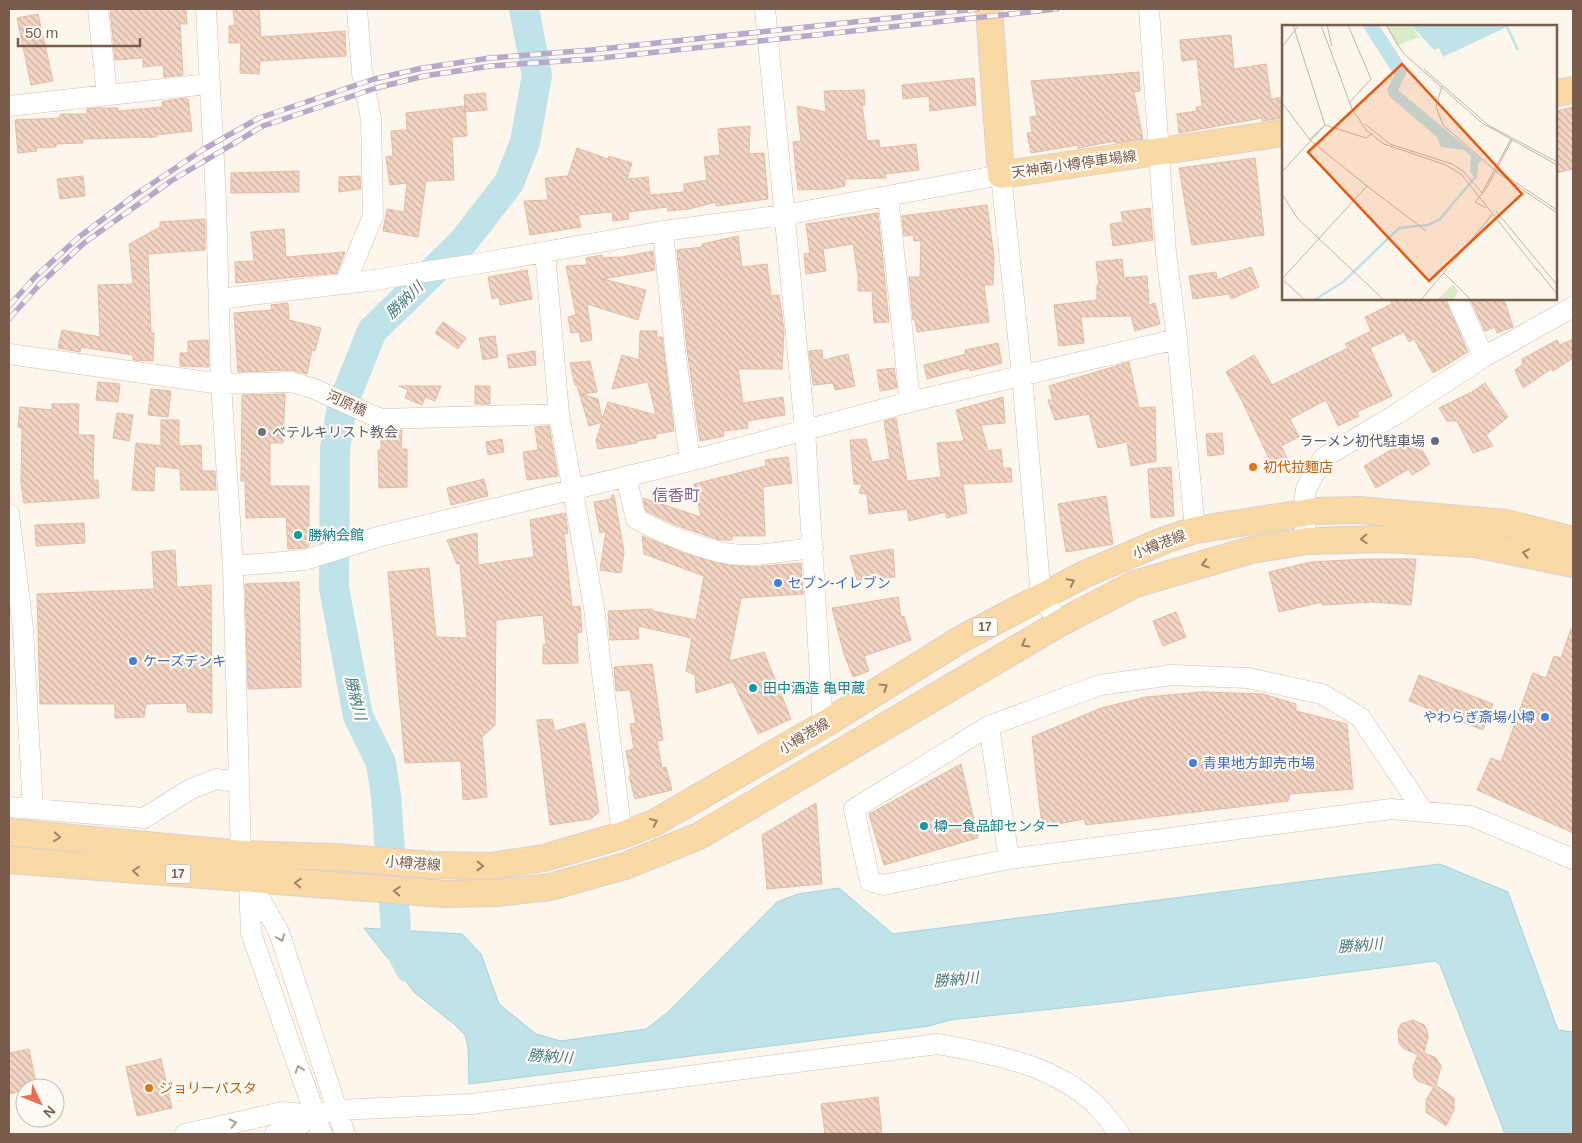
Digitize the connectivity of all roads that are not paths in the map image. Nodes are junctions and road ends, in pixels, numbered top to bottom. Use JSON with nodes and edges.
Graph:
{"nodes":[{"id":1,"x":98,"y":9,"type":"edge"},
{"id":2,"x":206,"y":9,"type":"edge"},
{"id":3,"x":357,"y":9,"type":"edge"},
{"id":4,"x":765,"y":9,"type":"edge"},
{"id":5,"x":989,"y":9,"type":"edge"},
{"id":6,"x":1149,"y":9,"type":"edge"},
{"id":7,"x":208,"y":84,"type":"junction"},
{"id":8,"x":1573,"y":90,"type":"edge"},
{"id":9,"x":1557,"y":93,"type":"edge"},
{"id":10,"x":107,"y":95,"type":"junction"},
{"id":11,"x":9,"y":106,"type":"edge"},
{"id":12,"x":1282,"y":133,"type":"edge"},
{"id":13,"x":1159,"y":152,"type":"junction"},
{"id":14,"x":1001,"y":175,"type":"junction"},
{"id":15,"x":888,"y":196,"type":"junction"},
{"id":16,"x":784,"y":215,"type":"junction"},
{"id":17,"x":663,"y":232,"type":"junction"},
{"id":18,"x":545,"y":252,"type":"junction"},
{"id":19,"x":345,"y":284,"type":"junction"},
{"id":20,"x":219,"y":299,"type":"junction"},
{"id":21,"x":1457,"y":300,"type":"edge"},
{"id":22,"x":1573,"y":307,"type":"edge"},
{"id":23,"x":1177,"y":339,"type":"junction"},
{"id":24,"x":9,"y":354,"type":"edge"},
{"id":25,"x":1484,"y":357,"type":"junction"},
{"id":26,"x":1022,"y":376,"type":"junction"},
{"id":27,"x":221,"y":384,"type":"junction"},
{"id":28,"x":910,"y":402,"type":"junction"},
{"id":29,"x":559,"y":414,"type":"junction"},
{"id":30,"x":805,"y":430,"type":"junction"},
{"id":31,"x":690,"y":461,"type":"junction"},
{"id":32,"x":626,"y":476,"type":"junction"},
{"id":33,"x":572,"y":489,"type":"junction"},
{"id":34,"x":1303,"y":513,"type":"junction"},
{"id":35,"x":9,"y":514,"type":"edge"},
{"id":36,"x":1195,"y":530,"type":"junction"},
{"id":37,"x":1573,"y":540,"type":"edge"},
{"id":38,"x":1307,"y":541,"type":"junction"},
{"id":39,"x":813,"y":548,"type":"junction"},
{"id":40,"x":1573,"y":564,"type":"edge"},
{"id":41,"x":232,"y":566,"type":"junction"},
{"id":42,"x":1041,"y":597,"type":"junction"},
{"id":43,"x":1060,"y":623,"type":"junction"},
{"id":44,"x":823,"y":725,"type":"junction"},
{"id":45,"x":988,"y":726,"type":"junction"},
{"id":46,"x":238,"y":782,"type":"junction"},
{"id":47,"x":9,"y":807,"type":"edge"},
{"id":48,"x":33,"y":810,"type":"junction"},
{"id":49,"x":1424,"y":812,"type":"junction"},
{"id":50,"x":9,"y":832,"type":"edge"},
{"id":51,"x":622,"y":835,"type":"junction"},
{"id":52,"x":241,"y":854,"type":"junction"},
{"id":53,"x":1009,"y":859,"type":"junction"},
{"id":54,"x":1573,"y":859,"type":"edge"},
{"id":55,"x":9,"y":860,"type":"edge"},
{"id":56,"x":249,"y":880,"type":"junction"},
{"id":57,"x":336,"y":1110,"type":"junction"},
{"id":58,"x":315,"y":1115,"type":"junction"},
{"id":59,"x":185,"y":1134,"type":"edge"},
{"id":60,"x":275,"y":1134,"type":"edge"},
{"id":61,"x":322,"y":1134,"type":"edge"},
{"id":62,"x":344,"y":1134,"type":"edge"},
{"id":63,"x":1120,"y":1134,"type":"edge"}],
"edges":[{"from":1,"to":10,"type":"street"},
{"from":2,"to":7,"type":"street"},
{"from":3,"to":19,"type":"street"},
{"from":4,"to":16,"type":"street"},
{"from":5,"to":14,"type":"main road","name":"天神南小樽停車場線"},
{"from":6,"to":13,"type":"street"},
{"from":7,"to":10,"type":"street"},
{"from":7,"to":20,"type":"street"},
{"from":8,"to":9,"type":"main road"},
{"from":10,"to":11,"type":"street"},
{"from":12,"to":13,"type":"main road","name":"天神南小樽停車場線"},
{"from":13,"to":14,"type":"main road","name":"天神南小樽停車場線"},
{"from":13,"to":23,"type":"street"},
{"from":14,"to":15,"type":"street"},
{"from":14,"to":26,"type":"street"},
{"from":15,"to":16,"type":"street"},
{"from":15,"to":28,"type":"street"},
{"from":16,"to":17,"type":"street"},
{"from":16,"to":30,"type":"street"},
{"from":17,"to":18,"type":"street"},
{"from":17,"to":31,"type":"street"},
{"from":18,"to":19,"type":"street"},
{"from":18,"to":29,"type":"street"},
{"from":19,"to":20,"type":"street"},
{"from":20,"to":27,"type":"street"},
{"from":21,"to":25,"type":"street"},
{"from":22,"to":25,"type":"street"},
{"from":23,"to":26,"type":"street"},
{"from":23,"to":36,"type":"street"},
{"from":24,"to":27,"type":"street","name":"河原橋"},
{"from":25,"to":34,"type":"street"},
{"from":26,"to":28,"type":"street"},
{"from":26,"to":42,"type":"street"},
{"from":27,"to":29,"type":"street","name":"河原橋"},
{"from":27,"to":41,"type":"street"},
{"from":28,"to":30,"type":"street"},
{"from":29,"to":33,"type":"street"},
{"from":30,"to":31,"type":"street"},
{"from":30,"to":39,"type":"street"},
{"from":31,"to":32,"type":"street"},
{"from":32,"to":33,"type":"street"},
{"from":32,"to":39,"type":"street"},
{"from":33,"to":41,"type":"street"},
{"from":33,"to":51,"type":"street"},
{"from":34,"to":36,"type":"main road","name":"小樽港線","number":"17"},
{"from":34,"to":37,"type":"main road","name":"小樽港線","number":"17"},
{"from":34,"to":38,"type":"street"},
{"from":35,"to":48,"type":"street"},
{"from":42,"to":36,"type":"main road","name":"小樽港線","number":"17","one_way":true},
{"from":40,"to":38,"type":"main road","name":"小樽港線","number":"17","one_way":true},
{"from":38,"to":43,"type":"main road","name":"小樽港線","number":"17","one_way":true},
{"from":39,"to":44,"type":"street"},
{"from":41,"to":46,"type":"street"},
{"from":42,"to":43,"type":"street"},
{"from":44,"to":42,"type":"main road","name":"小樽港線","number":"17","one_way":true},
{"from":43,"to":56,"type":"main road","name":"小樽港線","number":"17","one_way":true},
{"from":51,"to":44,"type":"main road","name":"小樽港線","number":"17","one_way":true},
{"from":45,"to":49,"type":"street"},
{"from":45,"to":53,"type":"street"},
{"from":45,"to":53,"type":"street"},
{"from":46,"to":48,"type":"street"},
{"from":46,"to":52,"type":"street"},
{"from":47,"to":48,"type":"street"},
{"from":49,"to":53,"type":"street"},
{"from":49,"to":54,"type":"street"},
{"from":50,"to":52,"type":"main road","name":"小樽港線","number":"17","one_way":true},
{"from":52,"to":51,"type":"main road","name":"小樽港線","number":"17","one_way":true},
{"from":52,"to":56,"type":"street"},
{"from":56,"to":55,"type":"main road","name":"小樽港線","number":"17","one_way":true},
{"from":56,"to":57,"type":"street","one_way":true},
{"from":58,"to":56,"type":"street","one_way":true},
{"from":57,"to":58,"type":"street"},
{"from":57,"to":62,"type":"street"},
{"from":57,"to":63,"type":"street"},
{"from":59,"to":58,"type":"street","one_way":true},
{"from":58,"to":60,"type":"street"},
{"from":58,"to":61,"type":"street"}]}
